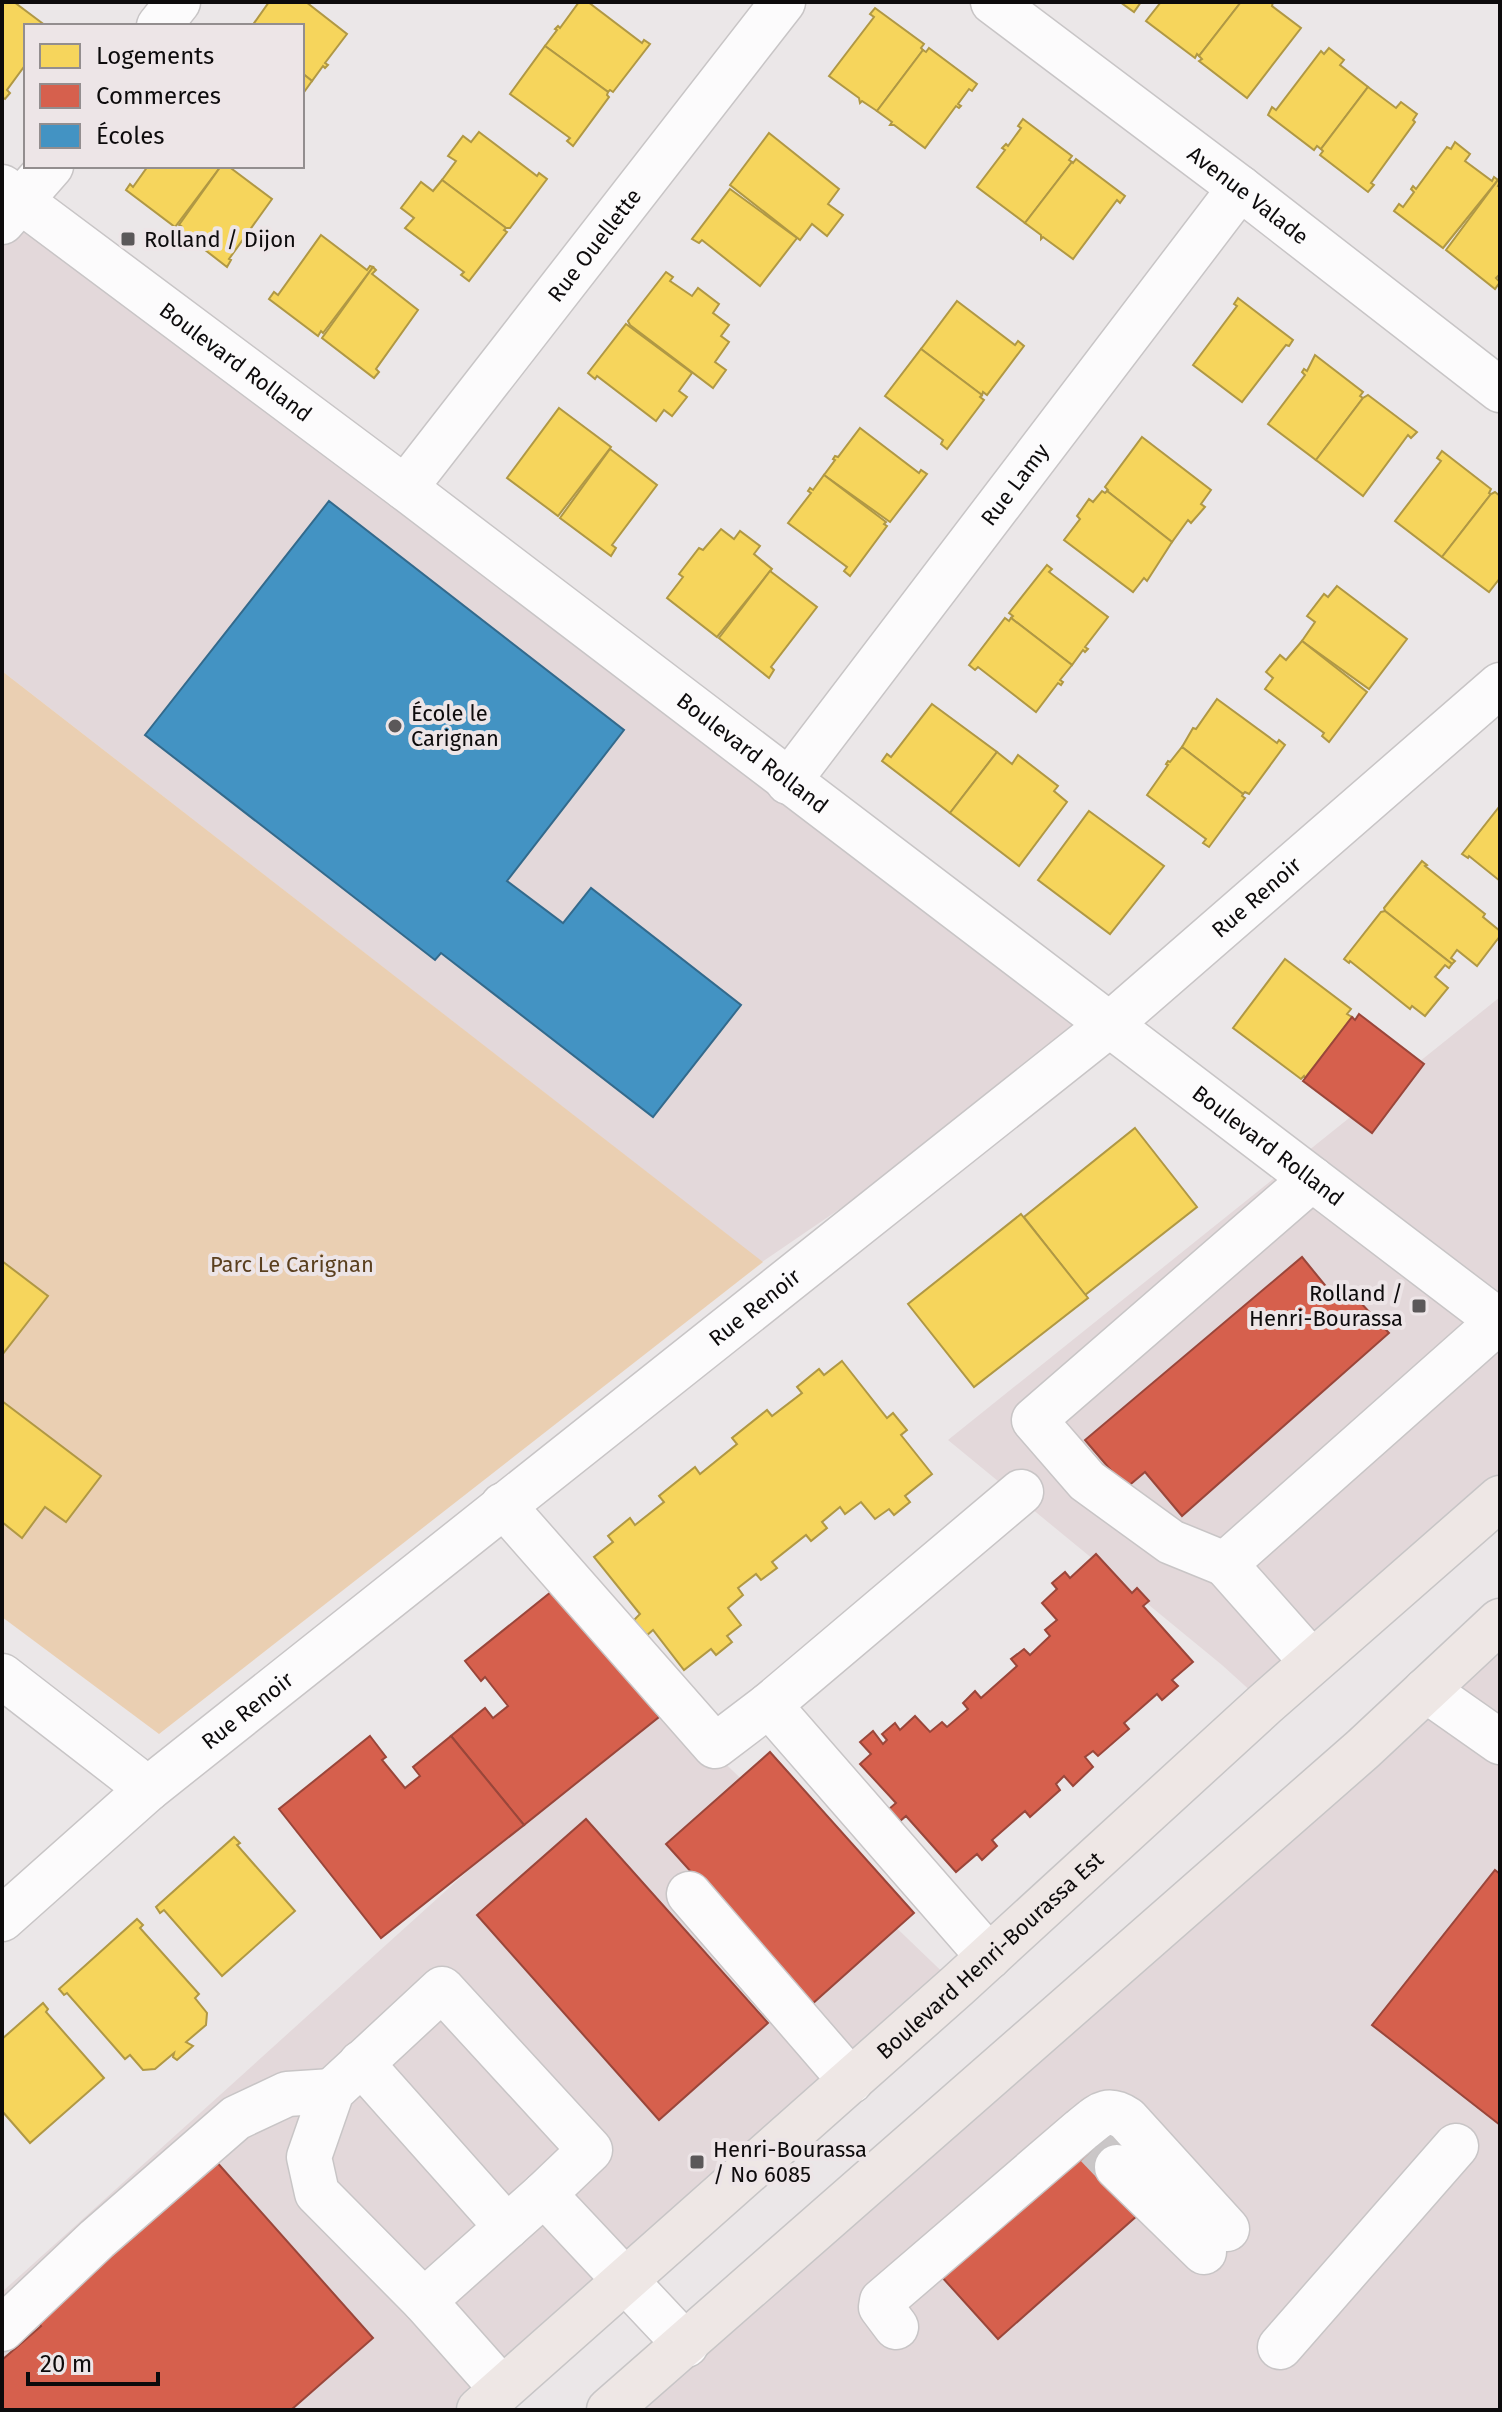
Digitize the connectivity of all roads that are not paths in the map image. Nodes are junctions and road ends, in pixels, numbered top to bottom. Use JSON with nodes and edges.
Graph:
{"nodes":[{"id":1,"x":178,"y":2,"type":"edge"},
{"id":2,"x":783,"y":2,"type":"edge"},
{"id":3,"x":993,"y":2,"type":"edge"},
{"id":4,"x":161,"y":24,"type":"edge"},
{"id":5,"x":49,"y":168,"type":"edge"},
{"id":6,"x":1240,"y":188,"type":"junction"},
{"id":7,"x":8,"y":204,"type":"edge"},
{"id":8,"x":1500,"y":390,"type":"edge"},
{"id":9,"x":405,"y":488,"type":"junction"},
{"id":10,"x":1500,"y":685,"type":"edge"},
{"id":11,"x":788,"y":782,"type":"junction"},
{"id":12,"x":1109,"y":1025,"type":"junction"},
{"id":13,"x":1312,"y":1179,"type":"junction"},
{"id":14,"x":1500,"y":1322,"type":"edge"},
{"id":15,"x":1021,"y":1492,"type":"dead end"},
{"id":16,"x":1500,"y":1498,"type":"edge"},
{"id":17,"x":503,"y":1505,"type":"junction"},
{"id":18,"x":1225,"y":1564,"type":"junction"},
{"id":19,"x":1500,"y":1621,"type":"edge"},
{"id":20,"x":1312,"y":1662,"type":"junction"},
{"id":21,"x":2,"y":1676,"type":"edge"},
{"id":22,"x":1426,"y":1690,"type":"junction"},
{"id":23,"x":769,"y":1705,"type":"junction"},
{"id":24,"x":1500,"y":1742,"type":"edge"},
{"id":25,"x":148,"y":1789,"type":"junction"},
{"id":26,"x":689,"y":1894,"type":"dead end"},
{"id":27,"x":2,"y":1919,"type":"edge"},
{"id":28,"x":989,"y":1957,"type":"junction"},
{"id":29,"x":346,"y":2077,"type":"junction"},
{"id":30,"x":851,"y":2081,"type":"junction"},
{"id":31,"x":1456,"y":2146,"type":"dead end"},
{"id":32,"x":544,"y":2194,"type":"junction"},
{"id":33,"x":507,"y":2227,"type":"junction"},
{"id":34,"x":1215,"y":2240,"type":"dead end"},
{"id":35,"x":624,"y":2282,"type":"junction"},
{"id":36,"x":424,"y":2301,"type":"junction"},
{"id":37,"x":896,"y":2327,"type":"dead end"},
{"id":38,"x":2,"y":2329,"type":"edge"},
{"id":39,"x":686,"y":2345,"type":"junction"},
{"id":40,"x":1280,"y":2347,"type":"dead end"},
{"id":41,"x":490,"y":2400,"type":"edge"},
{"id":42,"x":609,"y":2410,"type":"edge"}],
"edges":[{"from":1,"to":4,"type":"street"},
{"from":2,"to":9,"type":"street","name":"Rue Ouellette"},
{"from":3,"to":6,"type":"street","name":"Avenue Valade"},
{"from":5,"to":7,"type":"street"},
{"from":6,"to":8,"type":"street","name":"Avenue Valade"},
{"from":6,"to":11,"type":"street","name":"Rue Lamy"},
{"from":7,"to":9,"type":"street","name":"Boulevard Rolland"},
{"from":9,"to":11,"type":"street","name":"Boulevard Rolland"},
{"from":10,"to":12,"type":"street","name":"Rue Renoir"},
{"from":11,"to":12,"type":"street","name":"Boulevard Rolland"},
{"from":12,"to":13,"type":"street","name":"Boulevard Rolland"},
{"from":12,"to":17,"type":"street","name":"Rue Renoir"},
{"from":13,"to":14,"type":"street","name":"Boulevard Rolland"},
{"from":13,"to":18,"type":"street"},
{"from":14,"to":18,"type":"street"},
{"from":15,"to":23,"type":"street"},
{"from":16,"to":20,"type":"main road","name":"Boulevard Henri-Bourassa Est"},
{"from":17,"to":23,"type":"street"},
{"from":17,"to":25,"type":"street","name":"Rue Renoir"},
{"from":18,"to":20,"type":"street"},
{"from":19,"to":22,"type":"main road"},
{"from":20,"to":28,"type":"main road","name":"Boulevard Henri-Bourassa Est"},
{"from":21,"to":25,"type":"street"},
{"from":22,"to":24,"type":"street"},
{"from":22,"to":39,"type":"main road"},
{"from":23,"to":28,"type":"street"},
{"from":25,"to":27,"type":"street","name":"Rue Renoir"},
{"from":26,"to":30,"type":"street"},
{"from":28,"to":30,"type":"main road","name":"Boulevard Henri-Bourassa Est"},
{"from":29,"to":32,"type":"street"},
{"from":29,"to":33,"type":"street"},
{"from":29,"to":36,"type":"street"},
{"from":29,"to":38,"type":"street"},
{"from":30,"to":35,"type":"main road","name":"Boulevard Henri-Bourassa Est"},
{"from":31,"to":40,"type":"street"},
{"from":32,"to":33,"type":"street"},
{"from":32,"to":35,"type":"street"},
{"from":33,"to":36,"type":"street"},
{"from":34,"to":37,"type":"street"},
{"from":35,"to":39,"type":"street"},
{"from":35,"to":41,"type":"main road","name":"Boulevard Henri-Bourassa Est"},
{"from":36,"to":41,"type":"street"},
{"from":39,"to":42,"type":"main road"}]}
